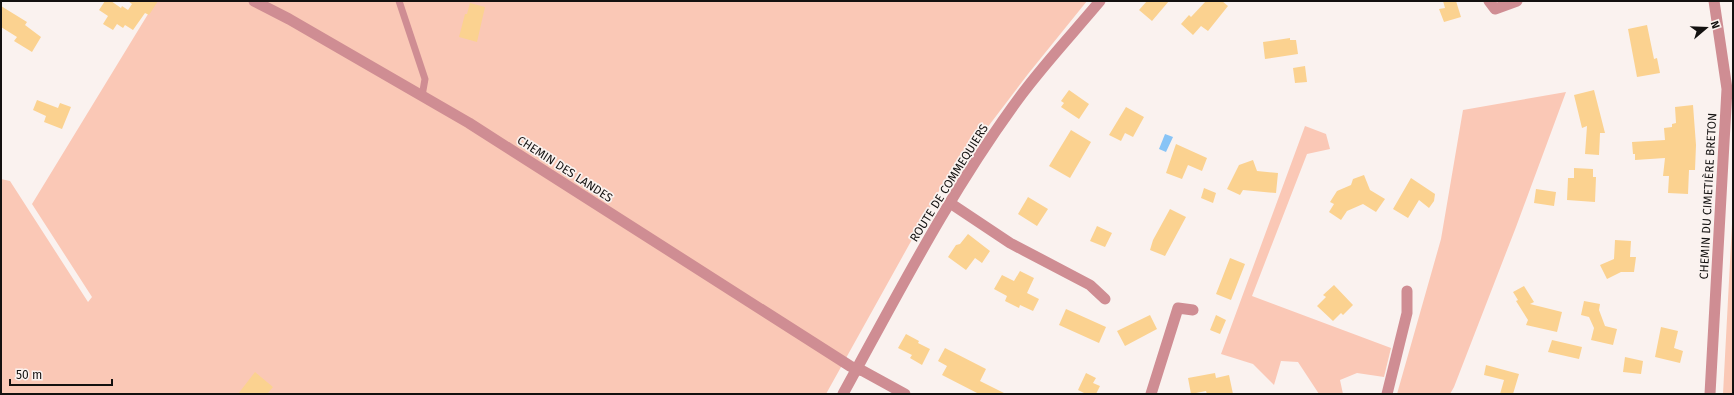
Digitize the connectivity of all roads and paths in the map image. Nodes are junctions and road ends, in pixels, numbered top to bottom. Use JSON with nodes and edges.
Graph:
{"nodes":[{"id":1,"x":254,"y":1,"type":"edge"},
{"id":2,"x":399,"y":1,"type":"edge"},
{"id":3,"x":1100,"y":1,"type":"edge"},
{"id":4,"x":1489,"y":1,"type":"edge"},
{"id":5,"x":1517,"y":1,"type":"edge"},
{"id":6,"x":1714,"y":1,"type":"edge"},
{"id":7,"x":422,"y":96,"type":"junction"},
{"id":8,"x":950,"y":203,"type":"junction"},
{"id":9,"x":1407,"y":291,"type":"dead end"},
{"id":10,"x":1105,"y":299,"type":"dead end"},
{"id":11,"x":1193,"y":310,"type":"dead end"},
{"id":12,"x":856,"y":369,"type":"junction"},
{"id":13,"x":843,"y":394,"type":"edge"},
{"id":14,"x":905,"y":394,"type":"edge"},
{"id":15,"x":1151,"y":394,"type":"edge"},
{"id":16,"x":1387,"y":394,"type":"edge"},
{"id":17,"x":1710,"y":394,"type":"edge"}],
"edges":[{"from":1,"to":7,"type":"street","name":"CHEMIN DES LANDES"},
{"from":2,"to":7,"type":"lane"},
{"from":3,"to":8,"type":"street","name":"ROUTE DE COMMEQUIERS"},
{"from":4,"to":5,"type":"street"},
{"from":6,"to":17,"type":"street","name":"CHEMIN DU CIMETIÈRE BRETON"},
{"from":7,"to":12,"type":"street","name":"CHEMIN DES LANDES"},
{"from":8,"to":10,"type":"street"},
{"from":8,"to":12,"type":"street","name":"ROUTE DE COMMEQUIERS"},
{"from":9,"to":16,"type":"street"},
{"from":11,"to":15,"type":"street"},
{"from":12,"to":13,"type":"street","name":"ROUTE DE COMMEQUIERS"},
{"from":12,"to":14,"type":"street","name":"CHEMIN DES LANDES"}]}
